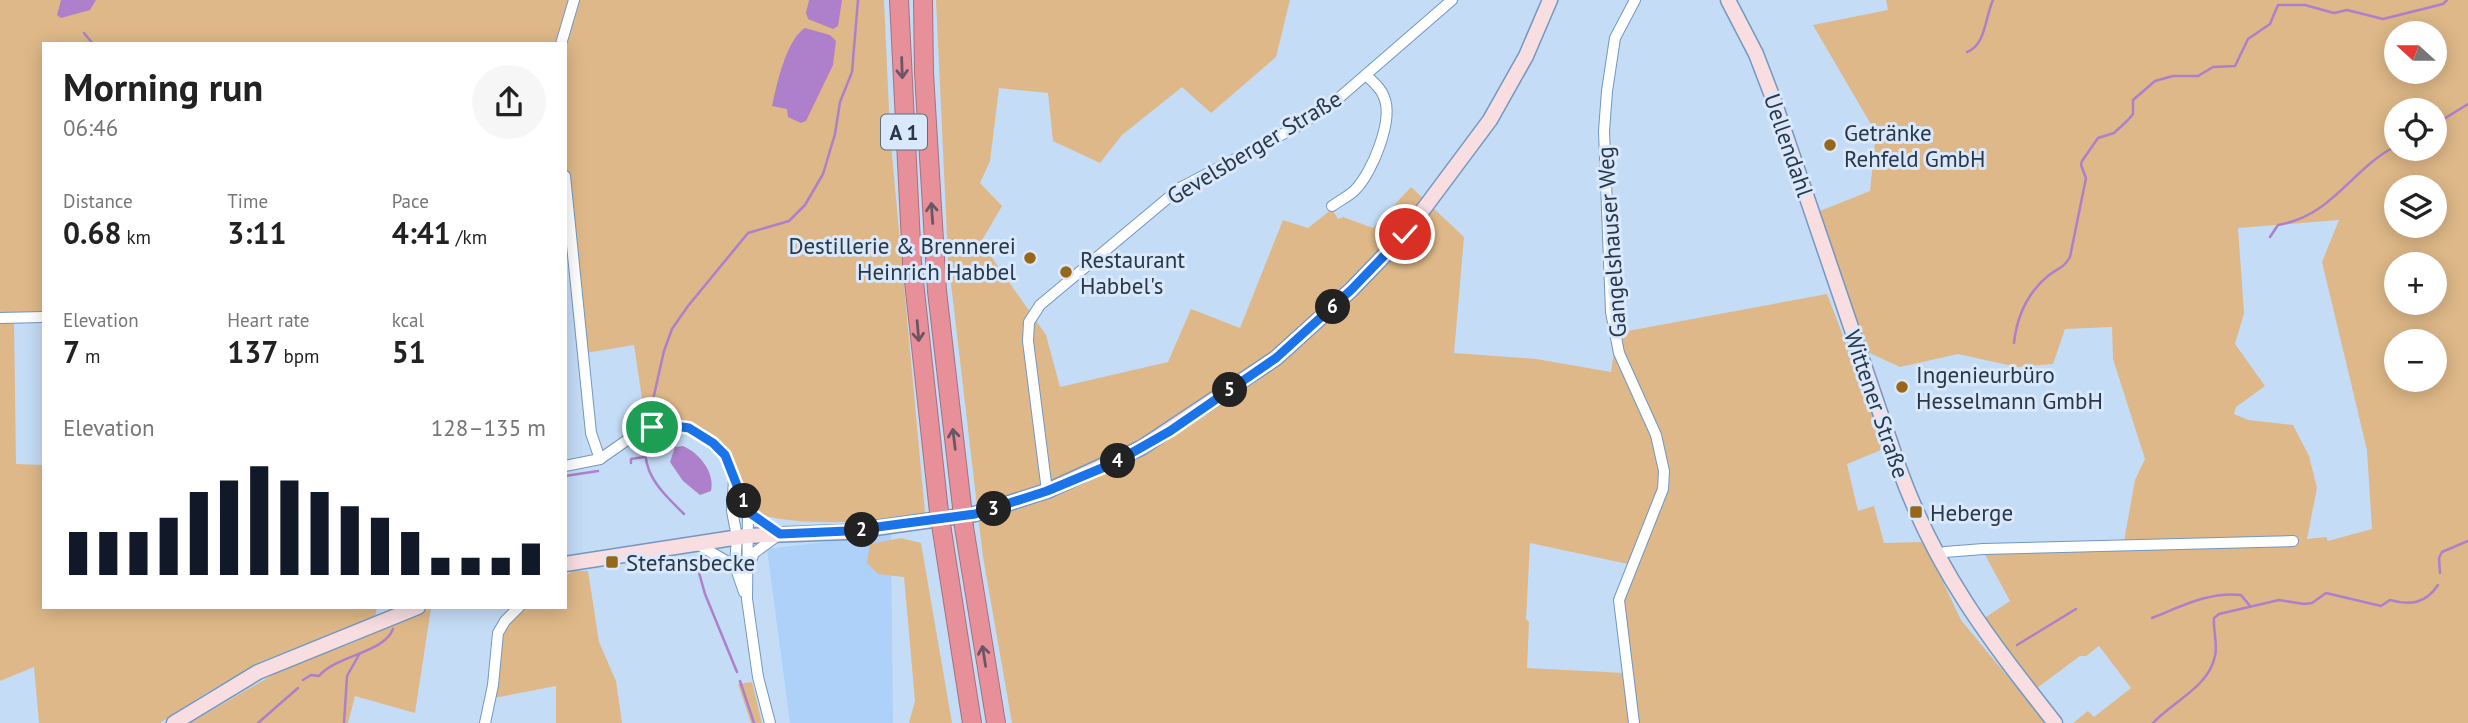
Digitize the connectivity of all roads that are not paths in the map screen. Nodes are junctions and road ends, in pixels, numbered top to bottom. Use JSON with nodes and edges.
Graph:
{"nodes":[{"id":1,"x":574,"y":0,"type":"edge"},
{"id":2,"x":899,"y":0,"type":"edge"},
{"id":3,"x":923,"y":0,"type":"edge"},
{"id":4,"x":1452,"y":0,"type":"edge"},
{"id":5,"x":1549,"y":0,"type":"edge"},
{"id":6,"x":1635,"y":0,"type":"edge"},
{"id":7,"x":1728,"y":0,"type":"edge"},
{"id":8,"x":562,"y":42,"type":"edge"},
{"id":9,"x":1366,"y":75,"type":"junction"},
{"id":10,"x":567,"y":196,"type":"edge"},
{"id":11,"x":1332,"y":206,"type":"dead end"},
{"id":12,"x":1839,"y":294,"type":"joint"},
{"id":13,"x":0,"y":317,"type":"edge"},
{"id":14,"x":42,"y":317,"type":"edge"},
{"id":15,"x":600,"y":459,"type":"junction"},
{"id":16,"x":567,"y":466,"type":"edge"},
{"id":17,"x":734,"y":479,"type":"junction"},
{"id":18,"x":1047,"y":491,"type":"junction"},
{"id":19,"x":747,"y":511,"type":"junction"},
{"id":20,"x":780,"y":534,"type":"junction"},
{"id":21,"x":741,"y":536,"type":"junction"},
{"id":22,"x":2293,"y":541,"type":"dead end"},
{"id":23,"x":694,"y":542,"type":"junction"},
{"id":24,"x":1937,"y":555,"type":"junction"},
{"id":25,"x":567,"y":564,"type":"edge"},
{"id":26,"x":749,"y":565,"type":"junction"},
{"id":27,"x":736,"y":566,"type":"junction"},
{"id":28,"x":747,"y":599,"type":"junction"},
{"id":29,"x":413,"y":609,"type":"edge"},
{"id":30,"x":517,"y":609,"type":"edge"},
{"id":31,"x":174,"y":723,"type":"edge"},
{"id":32,"x":485,"y":723,"type":"edge"},
{"id":33,"x":769,"y":723,"type":"edge"},
{"id":34,"x":972,"y":723,"type":"edge"},
{"id":35,"x":996,"y":723,"type":"edge"},
{"id":36,"x":1634,"y":723,"type":"edge"},
{"id":37,"x":2055,"y":723,"type":"edge"}],
"edges":[{"from":1,"to":8,"type":"street"},
{"from":2,"to":34,"type":"highway","number":"A 1","one_way":true,"bridge":true},
{"from":35,"to":3,"type":"highway","number":"A 1","one_way":true,"bridge":true},
{"from":4,"to":9,"type":"street","name":"Gevelsberger Straße"},
{"from":5,"to":18,"type":"main road"},
{"from":6,"to":36,"type":"street","name":"Gangelshauser Weg"},
{"from":7,"to":12,"type":"main road","name":"Uellendahl"},
{"from":9,"to":11,"type":"street"},
{"from":9,"to":18,"type":"street","name":"Gevelsberger Straße"},
{"from":10,"to":15,"type":"street"},
{"from":12,"to":24,"type":"main road","name":"Wittener Straße"},
{"from":13,"to":14,"type":"street"},
{"from":15,"to":16,"type":"street"},
{"from":15,"to":17,"type":"street"},
{"from":17,"to":19,"type":"street"},
{"from":17,"to":21,"type":"street"},
{"from":18,"to":20,"type":"main road"},
{"from":19,"to":20,"type":"street"},
{"from":19,"to":21,"type":"street"},
{"from":20,"to":21,"type":"main road"},
{"from":20,"to":26,"type":"street"},
{"from":21,"to":23,"type":"main road"},
{"from":21,"to":26,"type":"street"},
{"from":21,"to":27,"type":"street"},
{"from":22,"to":24,"type":"street"},
{"from":23,"to":25,"type":"main road"},
{"from":23,"to":27,"type":"street"},
{"from":24,"to":37,"type":"main road","name":"Wittener Straße"},
{"from":26,"to":28,"type":"street"},
{"from":27,"to":28,"type":"street"},
{"from":28,"to":33,"type":"street"},
{"from":29,"to":31,"type":"main road"},
{"from":30,"to":32,"type":"street"}]}
